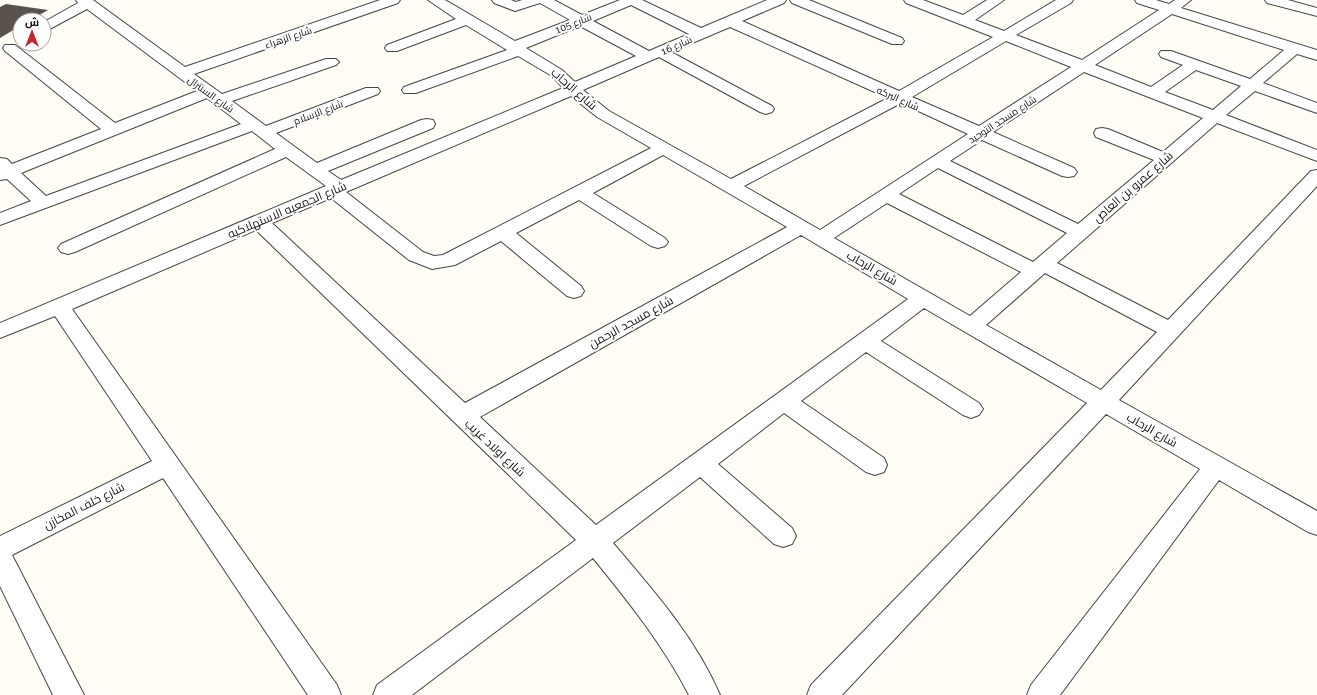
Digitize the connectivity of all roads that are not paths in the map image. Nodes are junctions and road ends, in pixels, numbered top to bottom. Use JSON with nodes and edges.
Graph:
{"nodes":[{"id":1,"x":393,"y":0,"type":"edge"},
{"id":2,"x":435,"y":0,"type":"edge"},
{"id":3,"x":499,"y":0,"type":"edge"},
{"id":4,"x":536,"y":0,"type":"edge"},
{"id":5,"x":544,"y":0,"type":"edge"},
{"id":6,"x":632,"y":0,"type":"edge"},
{"id":7,"x":742,"y":0,"type":"edge"},
{"id":8,"x":778,"y":0,"type":"edge"},
{"id":9,"x":797,"y":0,"type":"edge"},
{"id":10,"x":911,"y":0,"type":"edge"},
{"id":11,"x":997,"y":0,"type":"edge"},
{"id":12,"x":1066,"y":0,"type":"edge"},
{"id":13,"x":1142,"y":0,"type":"edge"},
{"id":14,"x":1184,"y":0,"type":"edge"},
{"id":15,"x":1272,"y":0,"type":"edge"},
{"id":16,"x":85,"y":2,"type":"edge"},
{"id":17,"x":762,"y":8,"type":"junction"},
{"id":18,"x":1170,"y":9,"type":"junction"},
{"id":19,"x":1317,"y":12,"type":"edge"},
{"id":20,"x":468,"y":19,"type":"junction"},
{"id":21,"x":581,"y":20,"type":"junction"},
{"id":22,"x":963,"y":20,"type":"junction"},
{"id":23,"x":729,"y":22,"type":"junction"},
{"id":24,"x":52,"y":23,"type":"edge"},
{"id":25,"x":701,"y":34,"type":"junction"},
{"id":26,"x":1005,"y":37,"type":"junction"},
{"id":27,"x":897,"y":41,"type":"dead end"},
{"id":28,"x":10,"y":47,"type":"edge"},
{"id":29,"x":392,"y":48,"type":"dead end"},
{"id":30,"x":517,"y":48,"type":"junction"},
{"id":31,"x":1294,"y":49,"type":"junction"},
{"id":32,"x":654,"y":54,"type":"junction"},
{"id":33,"x":1166,"y":54,"type":"dead end"},
{"id":34,"x":1317,"y":55,"type":"edge"},
{"id":35,"x":331,"y":62,"type":"dead end"},
{"id":36,"x":1194,"y":64,"type":"junction"},
{"id":37,"x":1083,"y":66,"type":"junction"},
{"id":38,"x":183,"y":73,"type":"junction"},
{"id":39,"x":1252,"y":85,"type":"junction"},
{"id":40,"x":574,"y":89,"type":"junction"},
{"id":41,"x":410,"y":90,"type":"dead end"},
{"id":42,"x":372,"y":91,"type":"dead end"},
{"id":43,"x":1152,"y":93,"type":"junction"},
{"id":44,"x":214,"y":96,"type":"junction"},
{"id":45,"x":899,"y":98,"type":"junction"},
{"id":46,"x":766,"y":108,"type":"dead end"},
{"id":47,"x":1317,"y":108,"type":"edge"},
{"id":48,"x":1214,"y":117,"type":"junction"},
{"id":49,"x":427,"y":124,"type":"dead end"},
{"id":50,"x":258,"y":128,"type":"junction"},
{"id":51,"x":113,"y":130,"type":"junction"},
{"id":52,"x":980,"y":133,"type":"junction"},
{"id":53,"x":1102,"y":133,"type":"dead end"},
{"id":54,"x":664,"y":148,"type":"junction"},
{"id":55,"x":287,"y":150,"type":"junction"},
{"id":56,"x":1317,"y":156,"type":"edge"},
{"id":57,"x":1166,"y":159,"type":"junction"},
{"id":58,"x":937,"y":161,"type":"junction"},
{"id":59,"x":3,"y":169,"type":"edge"},
{"id":60,"x":316,"y":170,"type":"junction"},
{"id":61,"x":1068,"y":172,"type":"dead end"},
{"id":62,"x":1317,"y":175,"type":"edge"},
{"id":63,"x":731,"y":186,"type":"junction"},
{"id":64,"x":336,"y":190,"type":"junction"},
{"id":65,"x":579,"y":192,"type":"junction"},
{"id":66,"x":886,"y":194,"type":"junction"},
{"id":67,"x":42,"y":203,"type":"junction"},
{"id":68,"x":0,"y":219,"type":"edge"},
{"id":69,"x":259,"y":222,"type":"junction"},
{"id":70,"x":801,"y":227,"type":"junction"},
{"id":71,"x":1080,"y":232,"type":"junction"},
{"id":72,"x":503,"y":234,"type":"junction"},
{"id":73,"x":820,"y":238,"type":"junction"},
{"id":74,"x":658,"y":242,"type":"dead end"},
{"id":75,"x":68,"y":248,"type":"dead end"},
{"id":76,"x":1039,"y":268,"type":"junction"},
{"id":77,"x":574,"y":291,"type":"dead end"},
{"id":78,"x":922,"y":298,"type":"junction"},
{"id":79,"x":59,"y":306,"type":"junction"},
{"id":80,"x":971,"y":326,"type":"junction"},
{"id":81,"x":1171,"y":330,"type":"junction"},
{"id":82,"x":0,"y":331,"type":"edge"},
{"id":83,"x":865,"y":341,"type":"junction"},
{"id":84,"x":784,"y":401,"type":"junction"},
{"id":85,"x":1103,"y":402,"type":"junction"},
{"id":86,"x":971,"y":409,"type":"dead end"},
{"id":87,"x":462,"y":416,"type":"junction"},
{"id":88,"x":700,"y":463,"type":"junction"},
{"id":89,"x":168,"y":464,"type":"junction"},
{"id":90,"x":874,"y":465,"type":"dead end"},
{"id":91,"x":1216,"y":466,"type":"junction"},
{"id":92,"x":1317,"y":524,"type":"edge"},
{"id":93,"x":783,"y":536,"type":"dead end"},
{"id":94,"x":595,"y":541,"type":"junction"},
{"id":95,"x":0,"y":549,"type":"edge"},
{"id":96,"x":0,"y":558,"type":"edge"},
{"id":97,"x":69,"y":695,"type":"edge"},
{"id":98,"x":326,"y":695,"type":"edge"},
{"id":99,"x":388,"y":695,"type":"edge"},
{"id":100,"x":705,"y":695,"type":"edge"},
{"id":101,"x":822,"y":695,"type":"edge"},
{"id":102,"x":1042,"y":695,"type":"edge"}],
"edges":[{"from":1,"to":38,"type":"street","name":"شارع الزهراء"},
{"from":2,"to":20,"type":"street","name":"شارع الرحاب"},
{"from":3,"to":4,"type":"street"},
{"from":5,"to":21,"type":"street"},
{"from":6,"to":21,"type":"street","name":"شارع 105"},
{"from":6,"to":25,"type":"street"},
{"from":7,"to":17,"type":"street"},
{"from":8,"to":17,"type":"street","name":"شارع 16"},
{"from":9,"to":27,"type":"street"},
{"from":10,"to":22,"type":"street"},
{"from":11,"to":22,"type":"street"},
{"from":12,"to":26,"type":"street"},
{"from":13,"to":18,"type":"street"},
{"from":14,"to":18,"type":"street","name":"شارع مسجد التوحيد"},
{"from":15,"to":19,"type":"street"},
{"from":16,"to":24,"type":"street"},
{"from":16,"to":38,"type":"street","name":"شارع السنترال"},
{"from":17,"to":23,"type":"street","name":"شارع 16"},
{"from":18,"to":31,"type":"street"},
{"from":18,"to":37,"type":"street","name":"شارع مسجد التوحيد"},
{"from":20,"to":29,"type":"street"},
{"from":20,"to":30,"type":"street","name":"شارع الرحاب"},
{"from":21,"to":30,"type":"street","name":"شارع 105"},
{"from":21,"to":32,"type":"street"},
{"from":22,"to":26,"type":"street"},
{"from":23,"to":25,"type":"street","name":"شارع 16"},
{"from":23,"to":45,"type":"street","name":"شارع البركه"},
{"from":25,"to":32,"type":"street","name":"شارع 16"},
{"from":26,"to":37,"type":"street"},
{"from":26,"to":45,"type":"street"},
{"from":28,"to":51,"type":"street"},
{"from":30,"to":40,"type":"street","name":"شارع الرحاب"},
{"from":30,"to":41,"type":"street","name":"شارع 105"},
{"from":31,"to":34,"type":"street"},
{"from":31,"to":39,"type":"street","name":"شارع عمرو بن العاص"},
{"from":32,"to":40,"type":"street","name":"شارع 16"},
{"from":32,"to":46,"type":"street"},
{"from":33,"to":36,"type":"street"},
{"from":35,"to":44,"type":"street"},
{"from":36,"to":39,"type":"street"},
{"from":36,"to":43,"type":"street"},
{"from":37,"to":43,"type":"street"},
{"from":37,"to":52,"type":"street","name":"شارع مسجد التوحيد"},
{"from":38,"to":44,"type":"street","name":"شارع السنترال"},
{"from":39,"to":47,"type":"street"},
{"from":39,"to":48,"type":"street","name":"شارع عمرو بن العاص"},
{"from":40,"to":54,"type":"street","name":"شارع الرحاب"},
{"from":40,"to":64,"type":"street","name":"شارع الجمعيه الاستهلاكيه"},
{"from":42,"to":50,"type":"street","name":"شارع الإسلام"},
{"from":43,"to":48,"type":"street"},
{"from":44,"to":50,"type":"street","name":"شارع السنترال"},
{"from":44,"to":51,"type":"street"},
{"from":45,"to":52,"type":"street","name":"شارع البركه"},
{"from":45,"to":63,"type":"street"},
{"from":48,"to":56,"type":"street"},
{"from":48,"to":57,"type":"street","name":"شارع عمرو بن العاص"},
{"from":49,"to":60,"type":"street"},
{"from":50,"to":55,"type":"street","name":"شارع السنترال"},
{"from":50,"to":67,"type":"street","name":"شارع الإسلام"},
{"from":51,"to":59,"type":"street"},
{"from":52,"to":58,"type":"street","name":"شارع مسجد التوحيد"},
{"from":52,"to":61,"type":"street","name":"شارع البركه"},
{"from":53,"to":57,"type":"street"},
{"from":54,"to":63,"type":"street","name":"شارع الرحاب"},
{"from":54,"to":65,"type":"street","name":"شارع السنترال"},
{"from":55,"to":60,"type":"street","name":"شارع السنترال"},
{"from":55,"to":75,"type":"street"},
{"from":57,"to":71,"type":"street","name":"شارع عمرو بن العاص"},
{"from":58,"to":66,"type":"street","name":"شارع مسجد التوحيد"},
{"from":58,"to":71,"type":"street"},
{"from":59,"to":67,"type":"street"},
{"from":60,"to":64,"type":"street","name":"شارع السنترال"},
{"from":62,"to":81,"type":"street"},
{"from":63,"to":70,"type":"street","name":"شارع الرحاب"},
{"from":64,"to":69,"type":"street","name":"شارع الجمعيه الاستهلاكيه"},
{"from":64,"to":72,"type":"street","name":"شارع السنترال"},
{"from":65,"to":72,"type":"street","name":"شارع السنترال"},
{"from":65,"to":74,"type":"street"},
{"from":66,"to":73,"type":"street","name":"شارع مسجد التوحيد"},
{"from":66,"to":76,"type":"street"},
{"from":67,"to":68,"type":"street","name":"شارع الإسلام"},
{"from":69,"to":79,"type":"street","name":"شارع الجمعيه الاستهلاكيه"},
{"from":69,"to":87,"type":"street","name":"شارع اولاد غريب"},
{"from":70,"to":73,"type":"street","name":"شارع الرحاب"},
{"from":70,"to":87,"type":"street","name":"شارع مسجد الرحمن"},
{"from":71,"to":76,"type":"street","name":"شارع عمرو بن العاص"},
{"from":72,"to":77,"type":"street"},
{"from":73,"to":78,"type":"street","name":"شارع الرحاب"},
{"from":76,"to":80,"type":"street","name":"شارع عمرو بن العاص"},
{"from":76,"to":81,"type":"street"},
{"from":78,"to":80,"type":"street","name":"شارع الرحاب"},
{"from":78,"to":83,"type":"street"},
{"from":79,"to":82,"type":"street","name":"شارع الجمعيه الاستهلاكيه"},
{"from":79,"to":89,"type":"street"},
{"from":80,"to":85,"type":"street","name":"شارع الرحاب"},
{"from":81,"to":85,"type":"street"},
{"from":83,"to":84,"type":"street"},
{"from":83,"to":86,"type":"street"},
{"from":84,"to":88,"type":"street"},
{"from":84,"to":90,"type":"street"},
{"from":85,"to":91,"type":"street","name":"شارع الرحاب"},
{"from":85,"to":101,"type":"street"},
{"from":87,"to":94,"type":"street","name":"شارع اولاد غريب"},
{"from":88,"to":93,"type":"street"},
{"from":88,"to":94,"type":"street"},
{"from":89,"to":95,"type":"street","name":"شارع خلف المخازن"},
{"from":89,"to":98,"type":"street"},
{"from":91,"to":92,"type":"street","name":"شارع الرحاب"},
{"from":91,"to":102,"type":"street"},
{"from":94,"to":99,"type":"street"},
{"from":94,"to":100,"type":"street","name":"شارع اولاد غريب"},
{"from":96,"to":97,"type":"street"}]}
